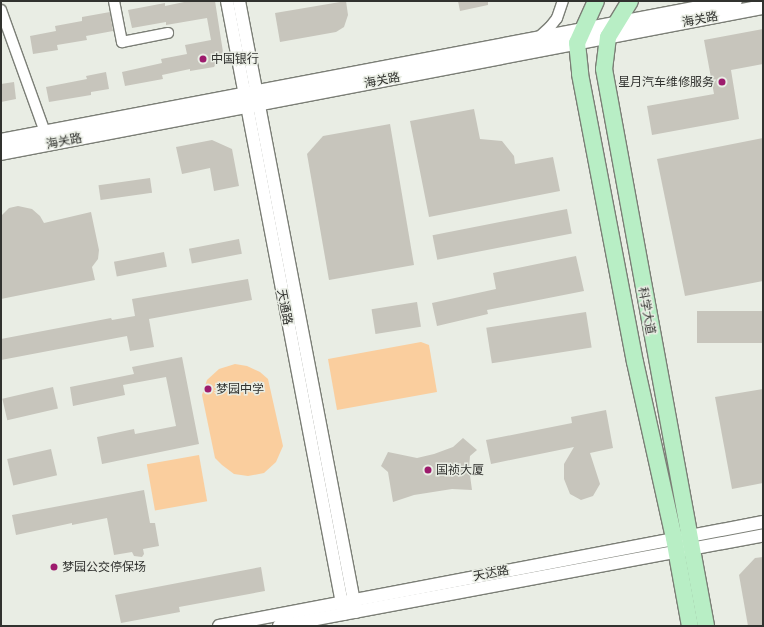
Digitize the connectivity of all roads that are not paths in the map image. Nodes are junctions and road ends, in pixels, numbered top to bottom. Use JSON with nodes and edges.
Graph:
{"nodes":[{"id":1,"x":114,"y":1,"type":"edge"},
{"id":2,"x":227,"y":1,"type":"edge"},
{"id":3,"x":239,"y":1,"type":"edge"},
{"id":4,"x":563,"y":1,"type":"edge"},
{"id":5,"x":596,"y":1,"type":"edge"},
{"id":6,"x":630,"y":1,"type":"edge"},
{"id":7,"x":735,"y":1,"type":"edge"},
{"id":8,"x":763,"y":7,"type":"edge"},
{"id":9,"x":1,"y":10,"type":"edge"},
{"id":10,"x":617,"y":23,"type":"junction"},
{"id":11,"x":168,"y":33,"type":"dead end"},
{"id":12,"x":580,"y":36,"type":"junction"},
{"id":13,"x":608,"y":37,"type":"junction"},
{"id":14,"x":537,"y":38,"type":"junction"},
{"id":15,"x":252,"y":99,"type":"junction"},
{"id":16,"x":47,"y":138,"type":"junction"},
{"id":17,"x":1,"y":141,"type":"edge"},
{"id":18,"x":1,"y":153,"type":"edge"},
{"id":19,"x":763,"y":522,"type":"edge"},
{"id":20,"x":763,"y":535,"type":"edge"},
{"id":21,"x":682,"y":544,"type":"junction"},
{"id":22,"x":347,"y":601,"type":"junction"},
{"id":23,"x":350,"y":613,"type":"junction"},
{"id":24,"x":218,"y":626,"type":"edge"},
{"id":25,"x":279,"y":626,"type":"edge"},
{"id":26,"x":690,"y":626,"type":"edge"},
{"id":27,"x":706,"y":626,"type":"edge"}],
"edges":[{"from":1,"to":11,"type":"street"},
{"from":2,"to":15,"type":"street","name":"天通路"},
{"from":3,"to":15,"type":"street","name":"天通路"},
{"from":4,"to":14,"type":"street"},
{"from":5,"to":12,"type":"main road"},
{"from":6,"to":10,"type":"main road","name":"科学大道"},
{"from":7,"to":10,"type":"main road","name":"海关路"},
{"from":8,"to":13,"type":"main road","name":"海关路"},
{"from":9,"to":16,"type":"street"},
{"from":10,"to":12,"type":"main road","name":"海关路"},
{"from":10,"to":13,"type":"main road","name":"科学大道"},
{"from":12,"to":13,"type":"main road","name":"海关路"},
{"from":12,"to":14,"type":"main road","name":"海关路"},
{"from":12,"to":15,"type":"main road","name":"海关路"},
{"from":12,"to":21,"type":"main road","name":"科学大道"},
{"from":13,"to":21,"type":"main road","name":"科学大道"},
{"from":14,"to":15,"type":"main road","name":"海关路"},
{"from":15,"to":16,"type":"main road","name":"海关路"},
{"from":15,"to":22,"type":"street","name":"天通路"},
{"from":16,"to":17,"type":"main road","name":"海关路"},
{"from":16,"to":18,"type":"main road","name":"海关路"},
{"from":19,"to":21,"type":"street","name":"天达路"},
{"from":20,"to":21,"type":"street","name":"天达路"},
{"from":21,"to":22,"type":"street","name":"天达路"},
{"from":21,"to":23,"type":"street","name":"天达路"},
{"from":21,"to":26,"type":"main road","name":"科学大道"},
{"from":21,"to":27,"type":"main road","name":"科学大道"},
{"from":22,"to":23,"type":"street","name":"天通路"},
{"from":22,"to":24,"type":"street","name":"天达路"},
{"from":23,"to":25,"type":"street","name":"天达路"}]}
